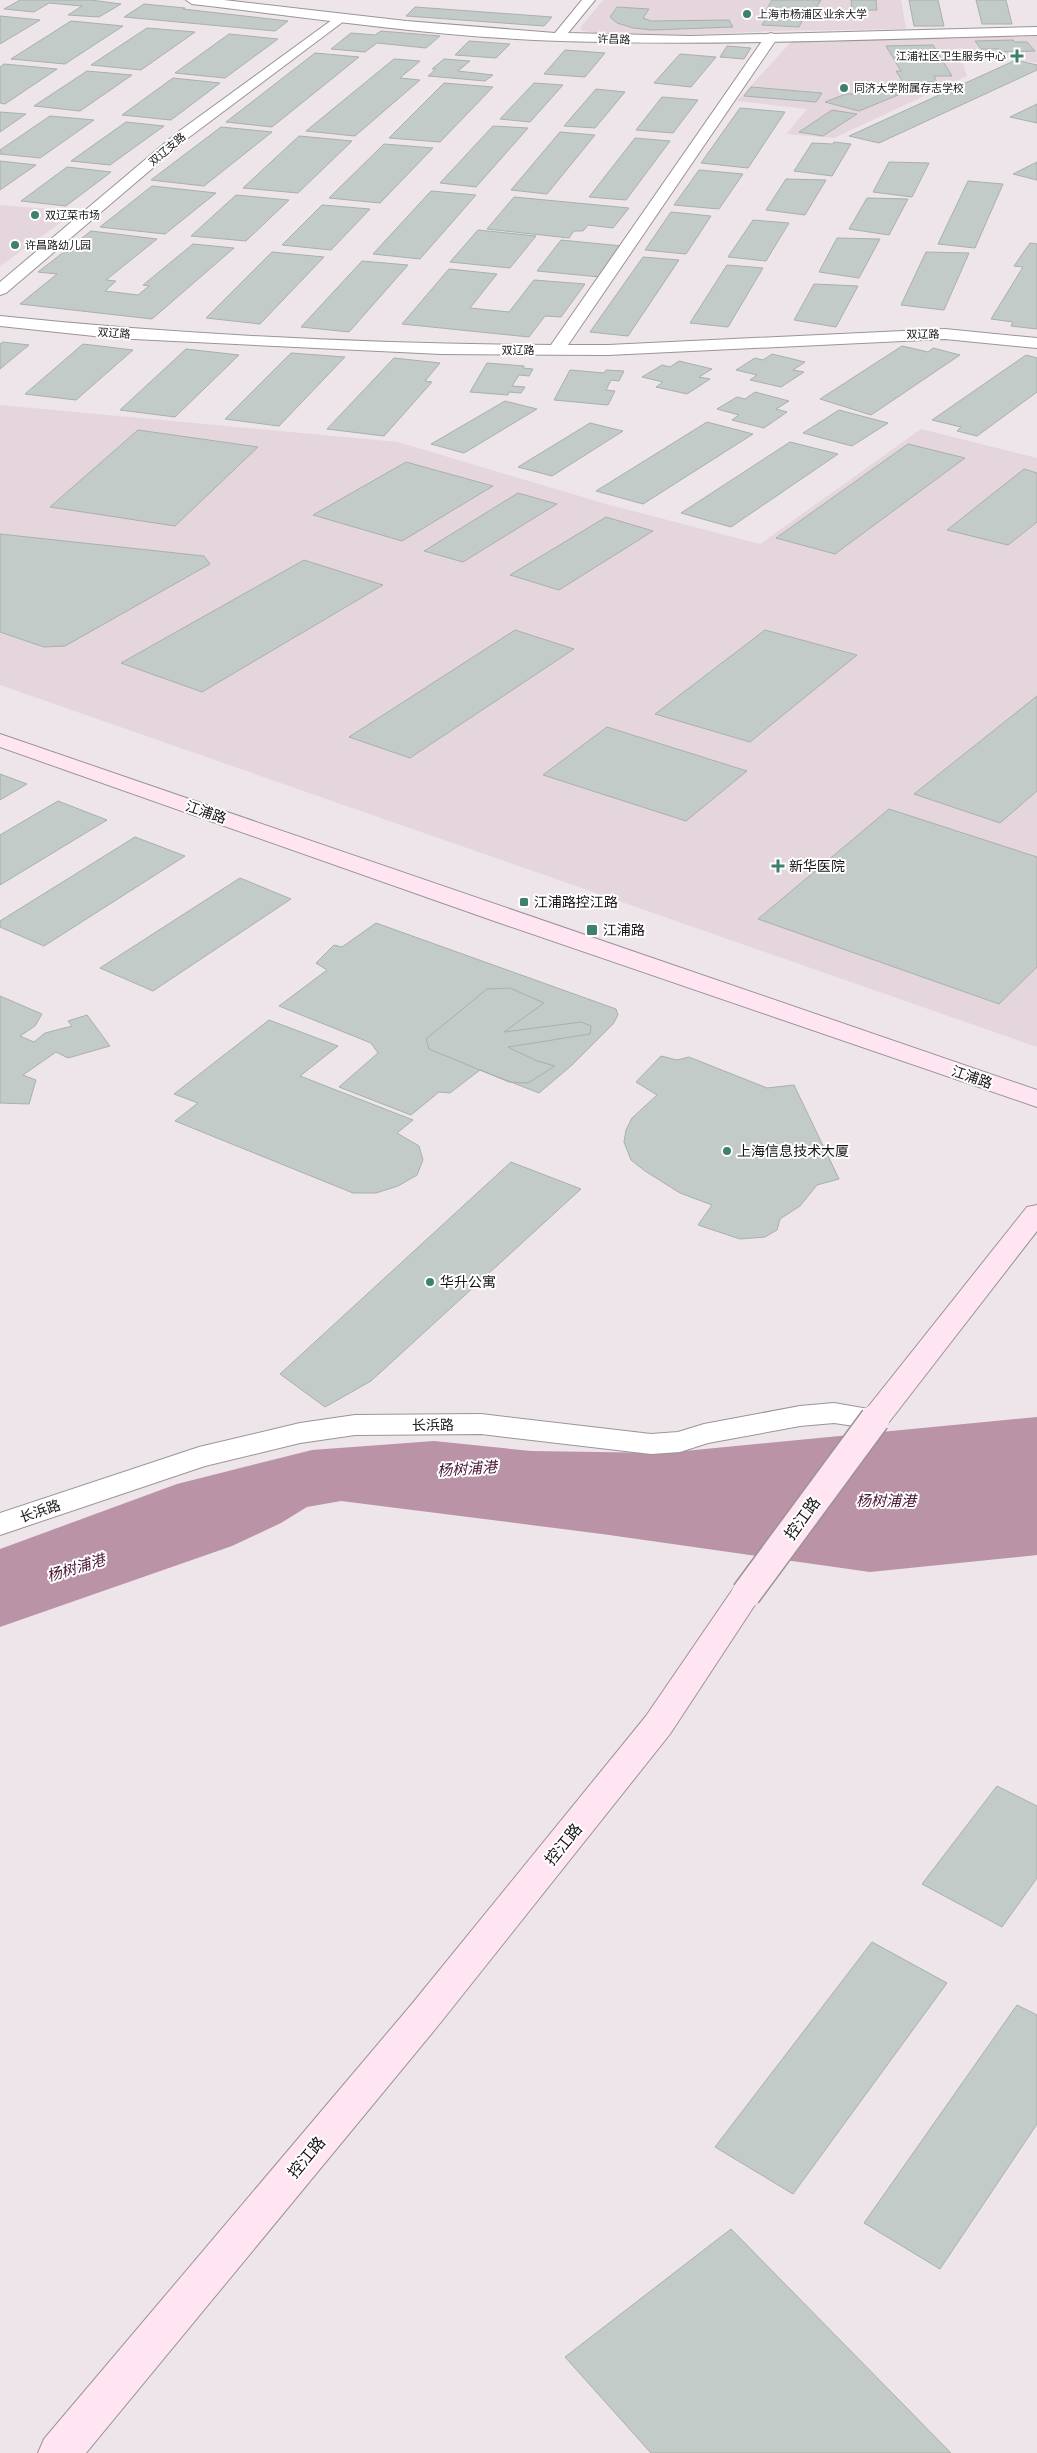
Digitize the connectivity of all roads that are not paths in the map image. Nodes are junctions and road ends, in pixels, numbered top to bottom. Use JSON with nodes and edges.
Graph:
{"nodes":[{"id":1,"x":192,"y":0,"type":"edge"},
{"id":2,"x":589,"y":0,"type":"edge"},
{"id":3,"x":340,"y":18,"type":"junction"},
{"id":4,"x":1037,"y":30,"type":"edge"},
{"id":5,"x":558,"y":37,"type":"junction"},
{"id":6,"x":772,"y":37,"type":"junction"},
{"id":7,"x":0,"y":290,"type":"edge"},
{"id":8,"x":0,"y":321,"type":"edge"},
{"id":9,"x":1037,"y":342,"type":"edge"},
{"id":10,"x":556,"y":350,"type":"junction"},
{"id":11,"x":0,"y":740,"type":"edge"},
{"id":12,"x":1037,"y":1099,"type":"edge"},
{"id":13,"x":1037,"y":1212,"type":"edge"},
{"id":14,"x":875,"y":1419,"type":"junction"},
{"id":15,"x":0,"y":1524,"type":"edge"},
{"id":16,"x":59,"y":2453,"type":"edge"}],
"edges":[{"from":1,"to":3,"type":"street","name":"许昌路"},
{"from":2,"to":5,"type":"street"},
{"from":3,"to":5,"type":"street","name":"许昌路"},
{"from":3,"to":7,"type":"street","name":"双辽支路"},
{"from":4,"to":6,"type":"street","name":"许昌路"},
{"from":5,"to":6,"type":"street","name":"许昌路"},
{"from":6,"to":10,"type":"street"},
{"from":8,"to":10,"type":"street","name":"双辽路"},
{"from":9,"to":10,"type":"street","name":"双辽路"},
{"from":11,"to":12,"type":"main road","name":"江浦路"},
{"from":13,"to":14,"type":"main road","name":"控江路"},
{"from":14,"to":15,"type":"street","name":"长浜路"},
{"from":14,"to":16,"type":"main road","name":"控江路","bridge":true}]}
